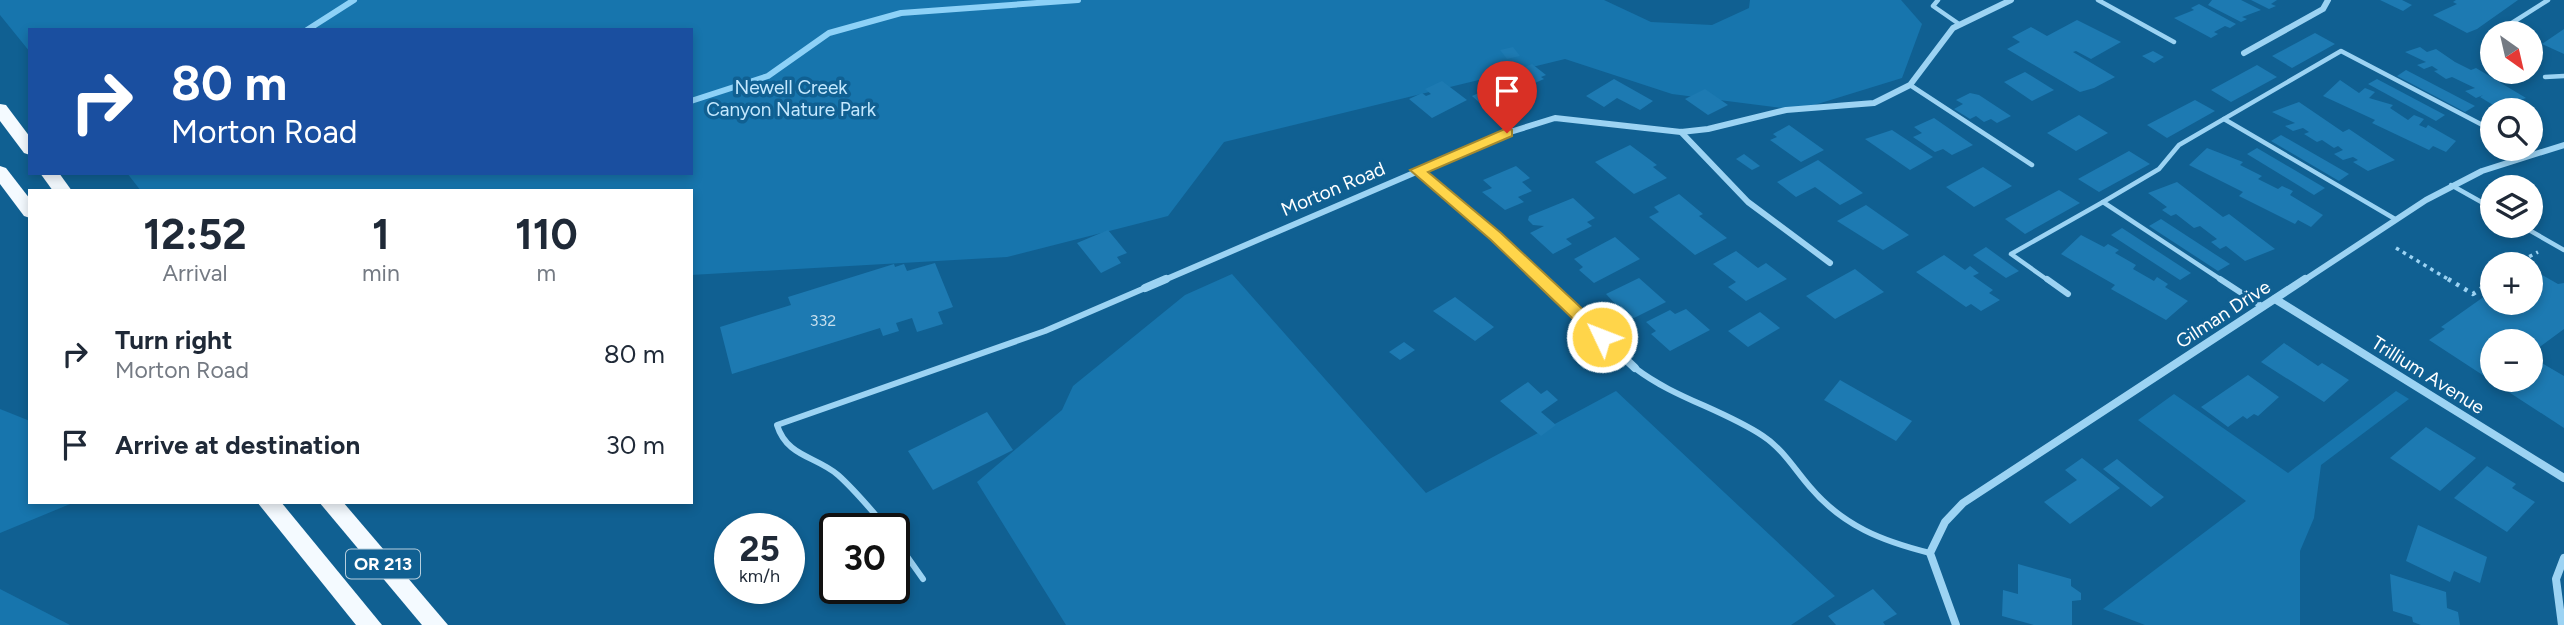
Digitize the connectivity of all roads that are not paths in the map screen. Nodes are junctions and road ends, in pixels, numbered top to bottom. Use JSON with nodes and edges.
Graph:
{"nodes":[{"id":1,"x":1938,"y":0,"type":"edge"},
{"id":2,"x":2011,"y":0,"type":"edge"},
{"id":3,"x":2098,"y":0,"type":"edge"},
{"id":4,"x":2328,"y":0,"type":"edge"},
{"id":5,"x":2548,"y":0,"type":"edge"},
{"id":6,"x":2515,"y":21,"type":"edge"},
{"id":7,"x":1959,"y":24,"type":"junction"},
{"id":8,"x":2174,"y":42,"type":"dead end"},
{"id":9,"x":2244,"y":53,"type":"dead end"},
{"id":10,"x":2564,"y":76,"type":"edge"},
{"id":11,"x":2545,"y":77,"type":"dead end"},
{"id":12,"x":1909,"y":85,"type":"junction"},
{"id":13,"x":0,"y":108,"type":"edge"},
{"id":14,"x":2224,"y":119,"type":"junction"},
{"id":15,"x":2480,"y":124,"type":"edge"},
{"id":16,"x":1681,"y":132,"type":"junction"},
{"id":17,"x":2564,"y":145,"type":"edge"},
{"id":18,"x":28,"y":146,"type":"edge"},
{"id":19,"x":2543,"y":152,"type":"edge"},
{"id":20,"x":2518,"y":161,"type":"edge"},
{"id":21,"x":2032,"y":165,"type":"dead end"},
{"id":22,"x":1418,"y":170,"type":"junction"},
{"id":23,"x":0,"y":172,"type":"edge"},
{"id":24,"x":51,"y":175,"type":"edge"},
{"id":25,"x":2451,"y":185,"type":"junction"},
{"id":26,"x":61,"y":189,"type":"edge"},
{"id":27,"x":2480,"y":201,"type":"edge"},
{"id":28,"x":2103,"y":202,"type":"junction"},
{"id":29,"x":28,"y":209,"type":"edge"},
{"id":30,"x":2395,"y":219,"type":"junction"},
{"id":31,"x":2543,"y":238,"type":"edge"},
{"id":32,"x":2564,"y":250,"type":"edge"},
{"id":33,"x":1830,"y":263,"type":"dead end"},
{"id":34,"x":1145,"y":288,"type":"joint"},
{"id":35,"x":2068,"y":294,"type":"dead end"},
{"id":36,"x":2275,"y":299,"type":"junction"},
{"id":37,"x":2263,"y":307,"type":"junction"},
{"id":38,"x":1635,"y":368,"type":"joint"},
{"id":39,"x":2564,"y":478,"type":"edge"},
{"id":40,"x":270,"y":504,"type":"edge"},
{"id":41,"x":332,"y":504,"type":"edge"},
{"id":42,"x":872,"y":513,"type":"edge"},
{"id":43,"x":1930,"y":553,"type":"junction"},
{"id":44,"x":2564,"y":558,"type":"edge"},
{"id":45,"x":910,"y":561,"type":"edge"},
{"id":46,"x":923,"y":579,"type":"dead end"},
{"id":47,"x":370,"y":625,"type":"edge"},
{"id":48,"x":436,"y":625,"type":"edge"},
{"id":49,"x":1956,"y":625,"type":"edge"},
{"id":50,"x":2562,"y":625,"type":"edge"}],
"edges":[{"from":1,"to":7,"type":"lane"},
{"from":2,"to":7,"type":"street","name":"Morton Road"},
{"from":3,"to":8,"type":"lane"},
{"from":4,"to":9,"type":"street"},
{"from":5,"to":6,"type":"lane"},
{"from":7,"to":12,"type":"street","name":"Morton Road"},
{"from":10,"to":11,"type":"lane"},
{"from":12,"to":16,"type":"street","name":"Morton Road"},
{"from":12,"to":21,"type":"lane"},
{"from":13,"to":18,"type":"highway"},
{"from":14,"to":15,"type":"lane"},
{"from":14,"to":28,"type":"lane"},
{"from":14,"to":30,"type":"lane"},
{"from":16,"to":22,"type":"street","name":"Morton Road"},
{"from":16,"to":33,"type":"street"},
{"from":17,"to":19,"type":"street","name":"Gilman Drive"},
{"from":20,"to":25,"type":"street","name":"Gilman Drive"},
{"from":22,"to":34,"type":"street","name":"Morton Road"},
{"from":22,"to":38,"type":"street"},
{"from":23,"to":29,"type":"highway"},
{"from":24,"to":26,"type":"highway"},
{"from":25,"to":27,"type":"lane"},
{"from":25,"to":30,"type":"street","name":"Gilman Drive"},
{"from":28,"to":35,"type":"lane"},
{"from":28,"to":37,"type":"lane"},
{"from":30,"to":36,"type":"street","name":"Gilman Drive"},
{"from":31,"to":32,"type":"lane"},
{"from":34,"to":42,"type":"lane","name":"Morton Road"},
{"from":36,"to":37,"type":"street","name":"Gilman Drive"},
{"from":36,"to":39,"type":"street","name":"Trillium Avenue"},
{"from":37,"to":43,"type":"street","name":"Gilman Drive"},
{"from":38,"to":43,"type":"lane"},
{"from":40,"to":47,"type":"highway","number":"OR 213"},
{"from":41,"to":48,"type":"highway","number":"OR 213"},
{"from":43,"to":49,"type":"street"},
{"from":44,"to":50,"type":"street"},
{"from":45,"to":46,"type":"lane"}]}
